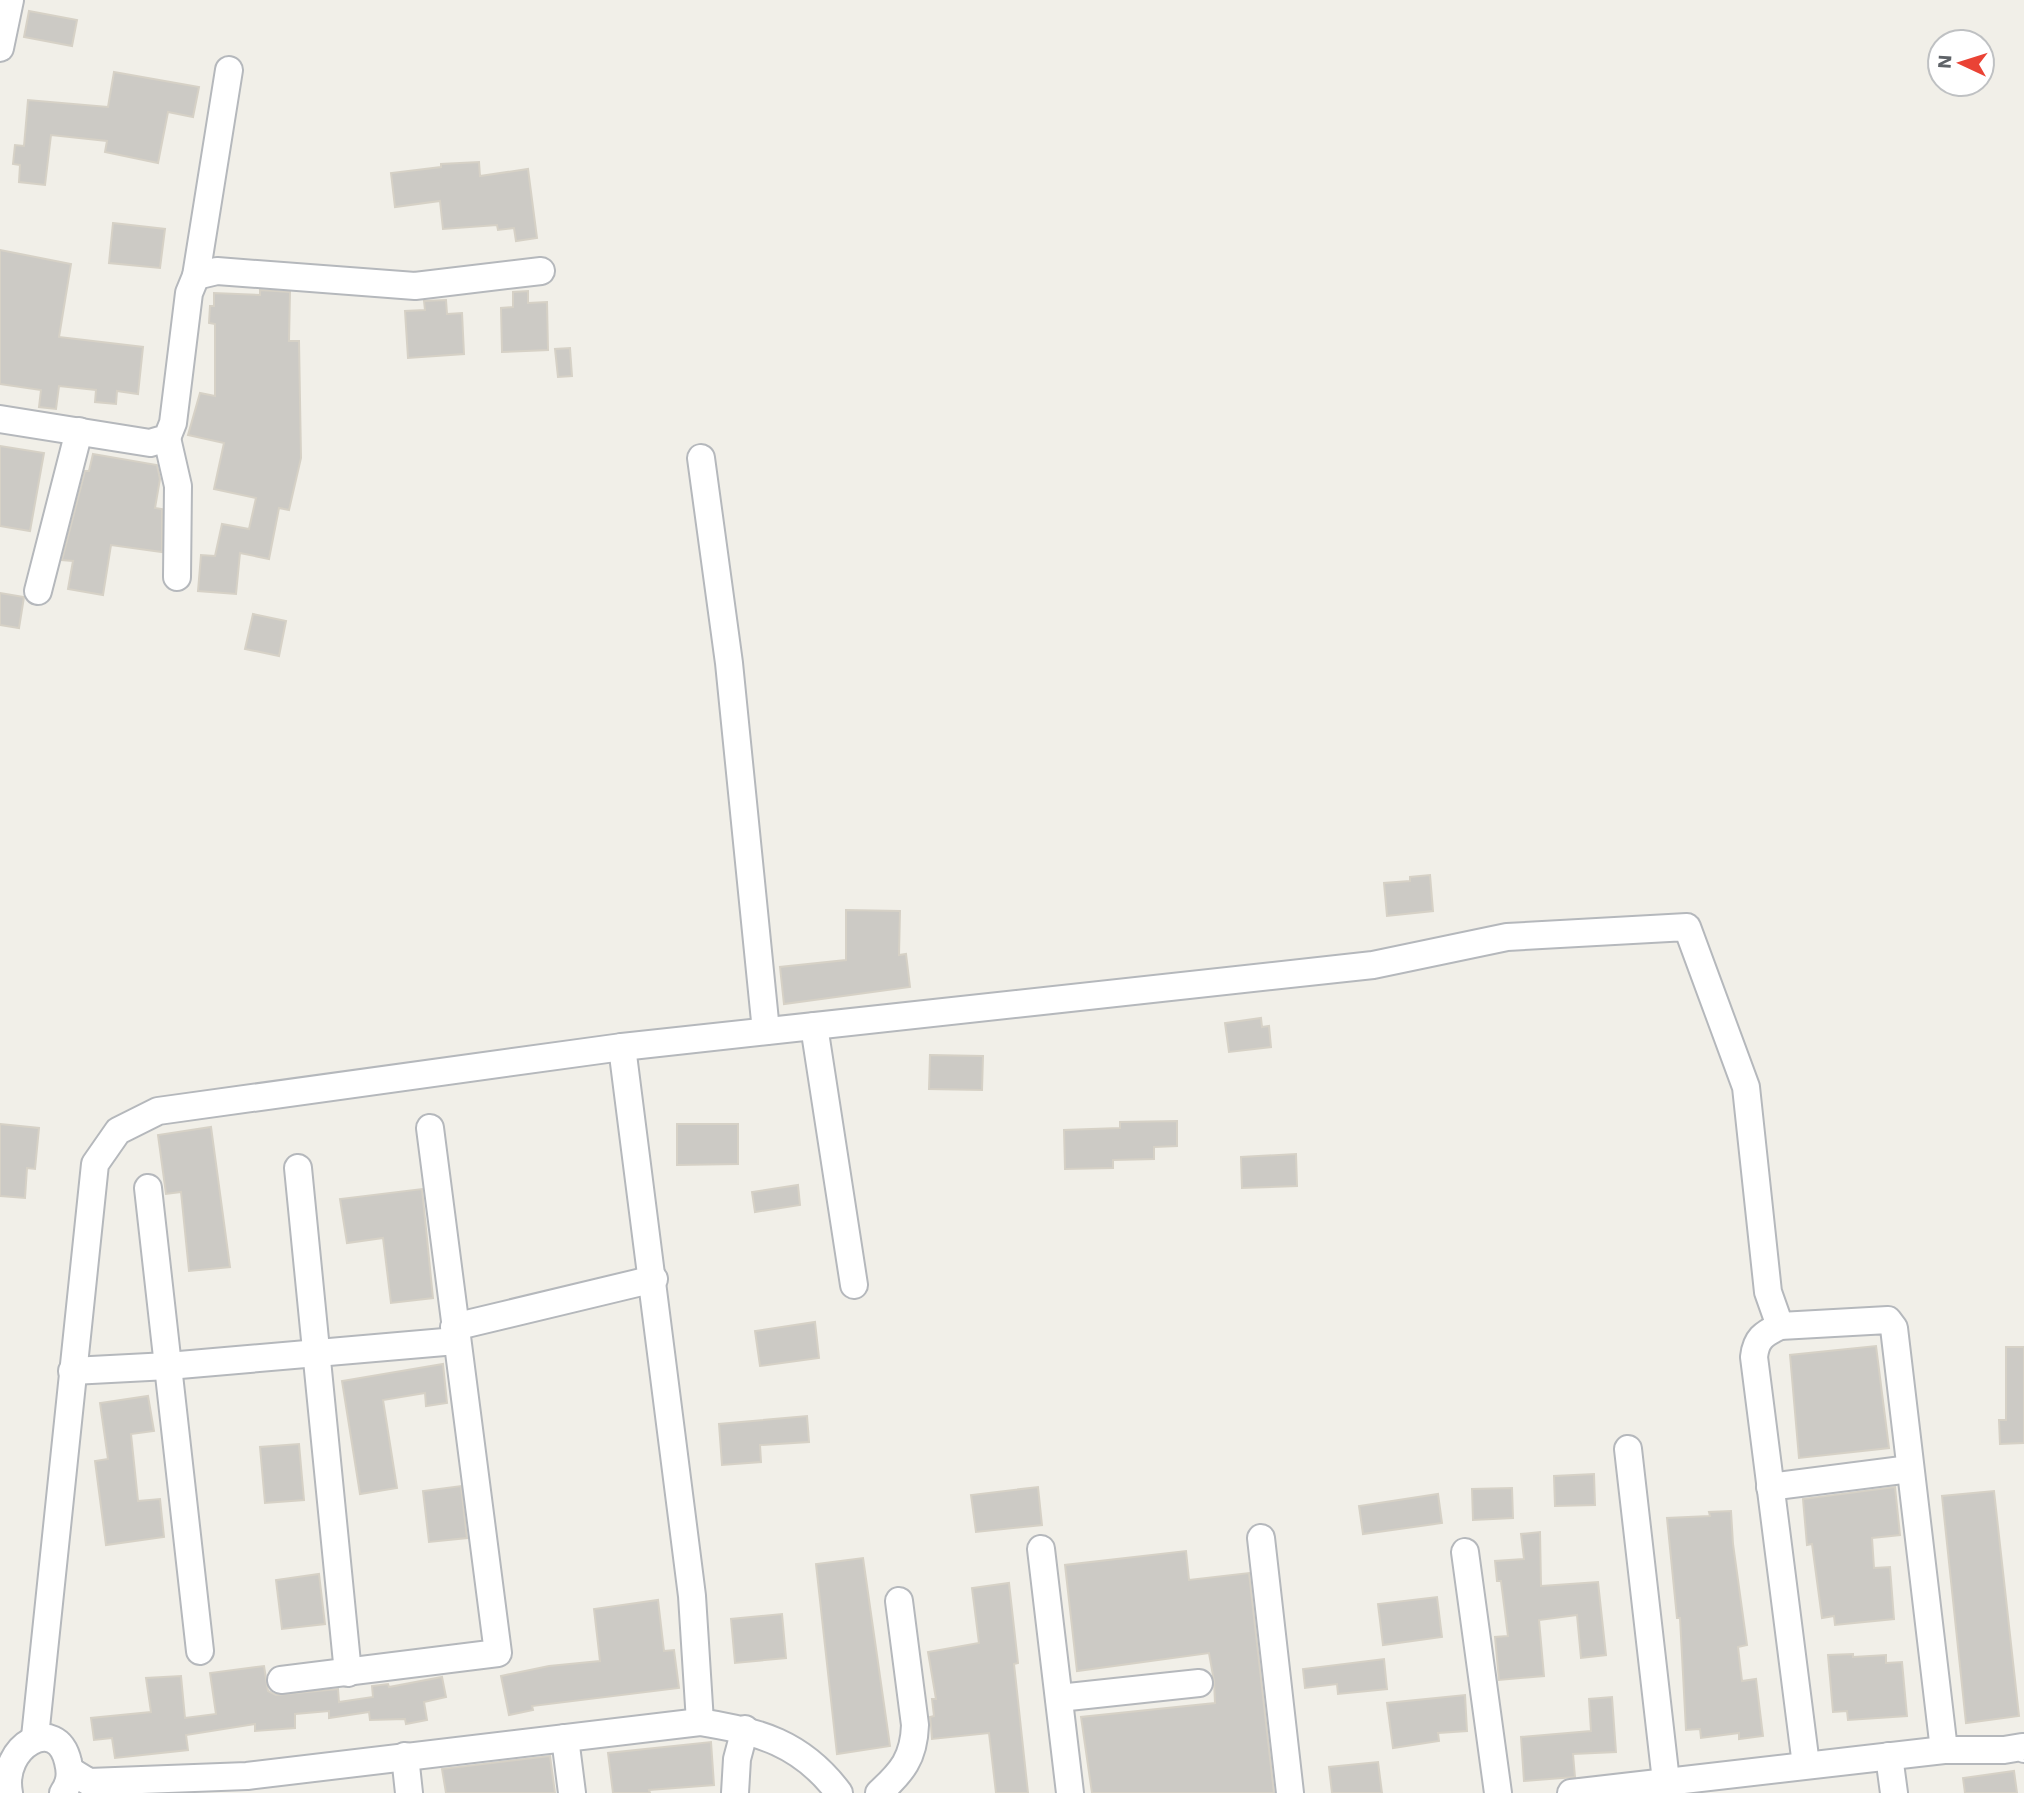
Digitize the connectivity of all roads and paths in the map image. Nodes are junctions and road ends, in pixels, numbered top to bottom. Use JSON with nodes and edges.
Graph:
{"nodes":[{"id":1,"x":10,"y":0,"type":"edge"},
{"id":2,"x":0,"y":48,"type":"edge"},
{"id":3,"x":229,"y":70,"type":"dead end"},
{"id":4,"x":541,"y":271,"type":"dead end"},
{"id":5,"x":196,"y":276,"type":"junction"},
{"id":6,"x":0,"y":419,"type":"edge"},
{"id":7,"x":79,"y":431,"type":"junction"},
{"id":8,"x":167,"y":438,"type":"junction"},
{"id":9,"x":701,"y":458,"type":"dead end"},
{"id":10,"x":177,"y":577,"type":"dead end"},
{"id":11,"x":38,"y":591,"type":"dead end"},
{"id":12,"x":814,"y":1026,"type":"junction"},
{"id":13,"x":766,"y":1031,"type":"junction"},
{"id":14,"x":622,"y":1047,"type":"junction"},
{"id":15,"x":430,"y":1128,"type":"dead end"},
{"id":16,"x":298,"y":1168,"type":"dead end"},
{"id":17,"x":148,"y":1188,"type":"dead end"},
{"id":18,"x":654,"y":1279,"type":"junction"},
{"id":19,"x":854,"y":1286,"type":"dead end"},
{"id":20,"x":1780,"y":1326,"type":"junction"},
{"id":21,"x":455,"y":1334,"type":"junction"},
{"id":22,"x":315,"y":1354,"type":"junction"},
{"id":23,"x":168,"y":1366,"type":"junction"},
{"id":24,"x":72,"y":1371,"type":"junction"},
{"id":25,"x":1628,"y":1449,"type":"dead end"},
{"id":26,"x":1910,"y":1469,"type":"junction"},
{"id":27,"x":1770,"y":1487,"type":"junction"},
{"id":28,"x":1261,"y":1538,"type":"dead end"},
{"id":29,"x":1041,"y":1549,"type":"dead end"},
{"id":30,"x":1465,"y":1552,"type":"dead end"},
{"id":31,"x":899,"y":1601,"type":"dead end"},
{"id":32,"x":200,"y":1651,"type":"dead end"},
{"id":33,"x":348,"y":1673,"type":"junction"},
{"id":34,"x":281,"y":1680,"type":"dead end"},
{"id":35,"x":1199,"y":1683,"type":"dead end"},
{"id":36,"x":1059,"y":1698,"type":"junction"},
{"id":37,"x":700,"y":1723,"type":"junction"},
{"id":38,"x":745,"y":1729,"type":"junction"},
{"id":39,"x":35,"y":1737,"type":"junction"},
{"id":40,"x":565,"y":1738,"type":"junction"},
{"id":41,"x":2024,"y":1749,"type":"edge"},
{"id":42,"x":1944,"y":1750,"type":"junction"},
{"id":43,"x":405,"y":1756,"type":"junction"},
{"id":44,"x":1889,"y":1756,"type":"junction"},
{"id":45,"x":1806,"y":1765,"type":"junction"},
{"id":46,"x":1665,"y":1781,"type":"junction"},
{"id":47,"x":67,"y":1782,"type":"edge"},
{"id":48,"x":1729,"y":1784,"type":"edge"},
{"id":49,"x":248,"y":1785,"type":"edge"},
{"id":50,"x":1582,"y":1792,"type":"edge"},
{"id":51,"x":9,"y":1793,"type":"edge"},
{"id":52,"x":409,"y":1793,"type":"edge"},
{"id":53,"x":572,"y":1793,"type":"edge"},
{"id":54,"x":735,"y":1793,"type":"edge"},
{"id":55,"x":839,"y":1793,"type":"edge"},
{"id":56,"x":879,"y":1793,"type":"edge"},
{"id":57,"x":1070,"y":1793,"type":"edge"},
{"id":58,"x":1290,"y":1793,"type":"edge"},
{"id":59,"x":1498,"y":1793,"type":"edge"},
{"id":60,"x":1894,"y":1793,"type":"edge"}],
"edges":[{"from":1,"to":2,"type":"street"},
{"from":3,"to":5,"type":"street"},
{"from":4,"to":5,"type":"street"},
{"from":5,"to":8,"type":"street"},
{"from":6,"to":7,"type":"street"},
{"from":7,"to":8,"type":"street"},
{"from":7,"to":11,"type":"street"},
{"from":8,"to":10,"type":"street"},
{"from":9,"to":13,"type":"street"},
{"from":12,"to":13,"type":"street"},
{"from":12,"to":19,"type":"street"},
{"from":12,"to":20,"type":"street"},
{"from":13,"to":14,"type":"street"},
{"from":14,"to":18,"type":"street"},
{"from":14,"to":24,"type":"street"},
{"from":15,"to":21,"type":"street"},
{"from":16,"to":22,"type":"street"},
{"from":17,"to":23,"type":"street"},
{"from":18,"to":21,"type":"street"},
{"from":18,"to":37,"type":"street"},
{"from":20,"to":26,"type":"street"},
{"from":20,"to":27,"type":"street"},
{"from":21,"to":22,"type":"street"},
{"from":21,"to":33,"type":"street"},
{"from":22,"to":23,"type":"street"},
{"from":22,"to":33,"type":"street"},
{"from":23,"to":24,"type":"street"},
{"from":23,"to":32,"type":"street"},
{"from":24,"to":39,"type":"street"},
{"from":25,"to":46,"type":"street"},
{"from":26,"to":27,"type":"street"},
{"from":26,"to":42,"type":"street"},
{"from":27,"to":45,"type":"street"},
{"from":28,"to":58,"type":"street"},
{"from":29,"to":36,"type":"street"},
{"from":30,"to":59,"type":"street"},
{"from":31,"to":56,"type":"street"},
{"from":33,"to":34,"type":"street"},
{"from":35,"to":36,"type":"street"},
{"from":36,"to":57,"type":"street"},
{"from":37,"to":38,"type":"street"},
{"from":37,"to":40,"type":"street"},
{"from":38,"to":54,"type":"street"},
{"from":38,"to":55,"type":"street"},
{"from":39,"to":47,"type":"street"},
{"from":39,"to":51,"type":"street"},
{"from":40,"to":43,"type":"street"},
{"from":40,"to":53,"type":"street"},
{"from":41,"to":42,"type":"street"},
{"from":42,"to":44,"type":"street"},
{"from":43,"to":49,"type":"street"},
{"from":43,"to":52,"type":"street"},
{"from":44,"to":45,"type":"street"},
{"from":44,"to":60,"type":"street"},
{"from":45,"to":48,"type":"street"},
{"from":46,"to":48,"type":"street"},
{"from":46,"to":50,"type":"street"},
{"from":47,"to":49,"type":"street"}]}
